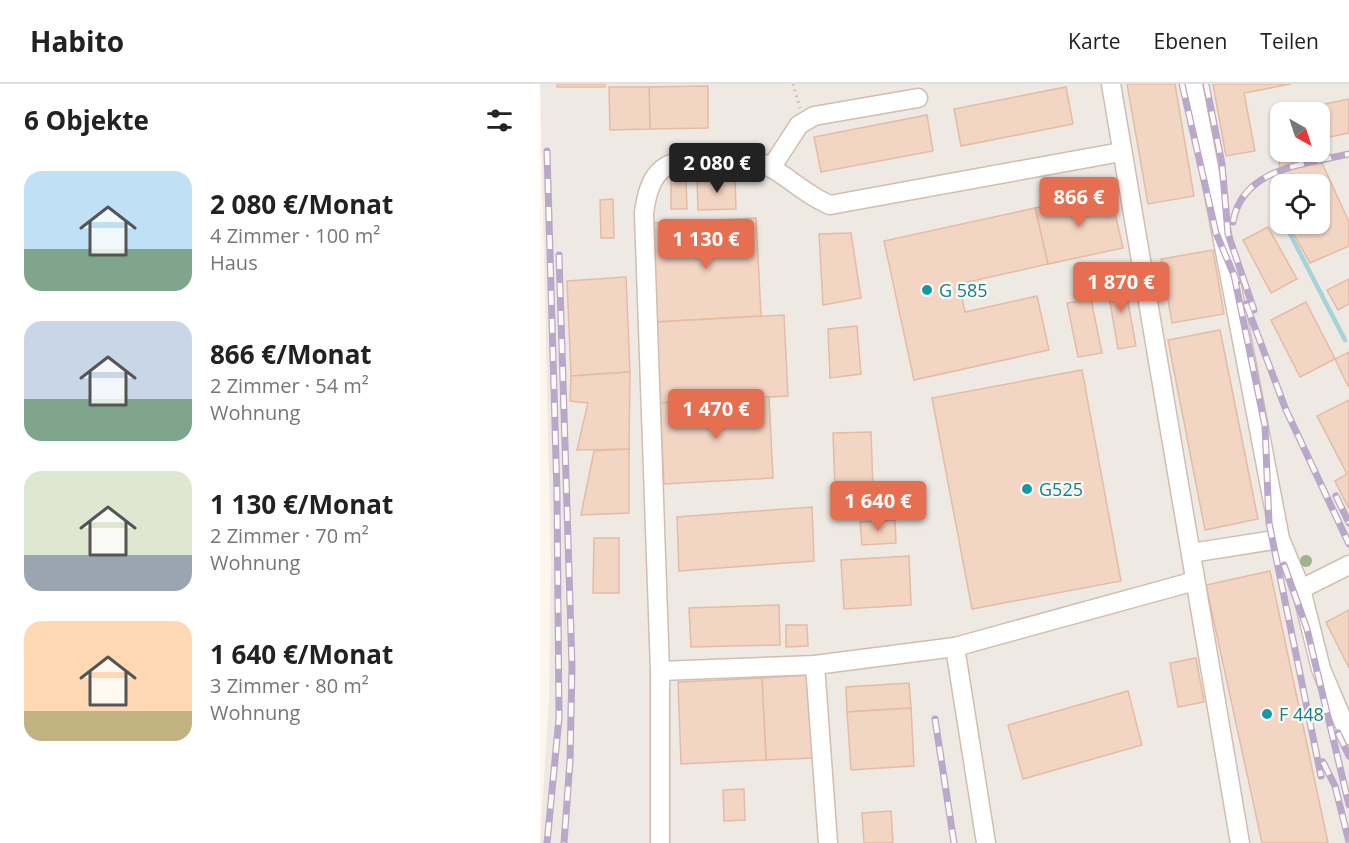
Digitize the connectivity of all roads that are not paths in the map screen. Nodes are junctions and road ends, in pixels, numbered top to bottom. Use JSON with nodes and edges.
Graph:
{"nodes":[{"id":1,"x":1111,"y":84,"type":"edge"},
{"id":2,"x":1193,"y":84,"type":"edge"},
{"id":3,"x":918,"y":98,"type":"dead end"},
{"id":4,"x":1122,"y":152,"type":"junction"},
{"id":5,"x":771,"y":168,"type":"junction"},
{"id":6,"x":1280,"y":539,"type":"junction"},
{"id":7,"x":1191,"y":553,"type":"junction"},
{"id":8,"x":1349,"y":565,"type":"edge"},
{"id":9,"x":1195,"y":581,"type":"junction"},
{"id":10,"x":1300,"y":589,"type":"junction"},
{"id":11,"x":955,"y":647,"type":"junction"},
{"id":12,"x":815,"y":665,"type":"junction"},
{"id":13,"x":660,"y":671,"type":"junction"},
{"id":14,"x":1349,"y":735,"type":"edge"},
{"id":15,"x":660,"y":843,"type":"edge"},
{"id":16,"x":828,"y":843,"type":"edge"},
{"id":17,"x":986,"y":843,"type":"edge"},
{"id":18,"x":1240,"y":843,"type":"edge"}],
"edges":[{"from":1,"to":4,"type":"lane"},
{"from":2,"to":6,"type":"lane"},
{"from":3,"to":5,"type":"lane"},
{"from":4,"to":5,"type":"lane"},
{"from":4,"to":7,"type":"lane"},
{"from":5,"to":13,"type":"lane"},
{"from":6,"to":7,"type":"lane"},
{"from":6,"to":10,"type":"lane"},
{"from":7,"to":9,"type":"lane"},
{"from":8,"to":10,"type":"lane"},
{"from":9,"to":11,"type":"lane"},
{"from":9,"to":18,"type":"lane"},
{"from":10,"to":14,"type":"lane"},
{"from":11,"to":12,"type":"lane"},
{"from":11,"to":17,"type":"lane"},
{"from":12,"to":13,"type":"lane"},
{"from":12,"to":16,"type":"lane"},
{"from":13,"to":15,"type":"lane"}]}
